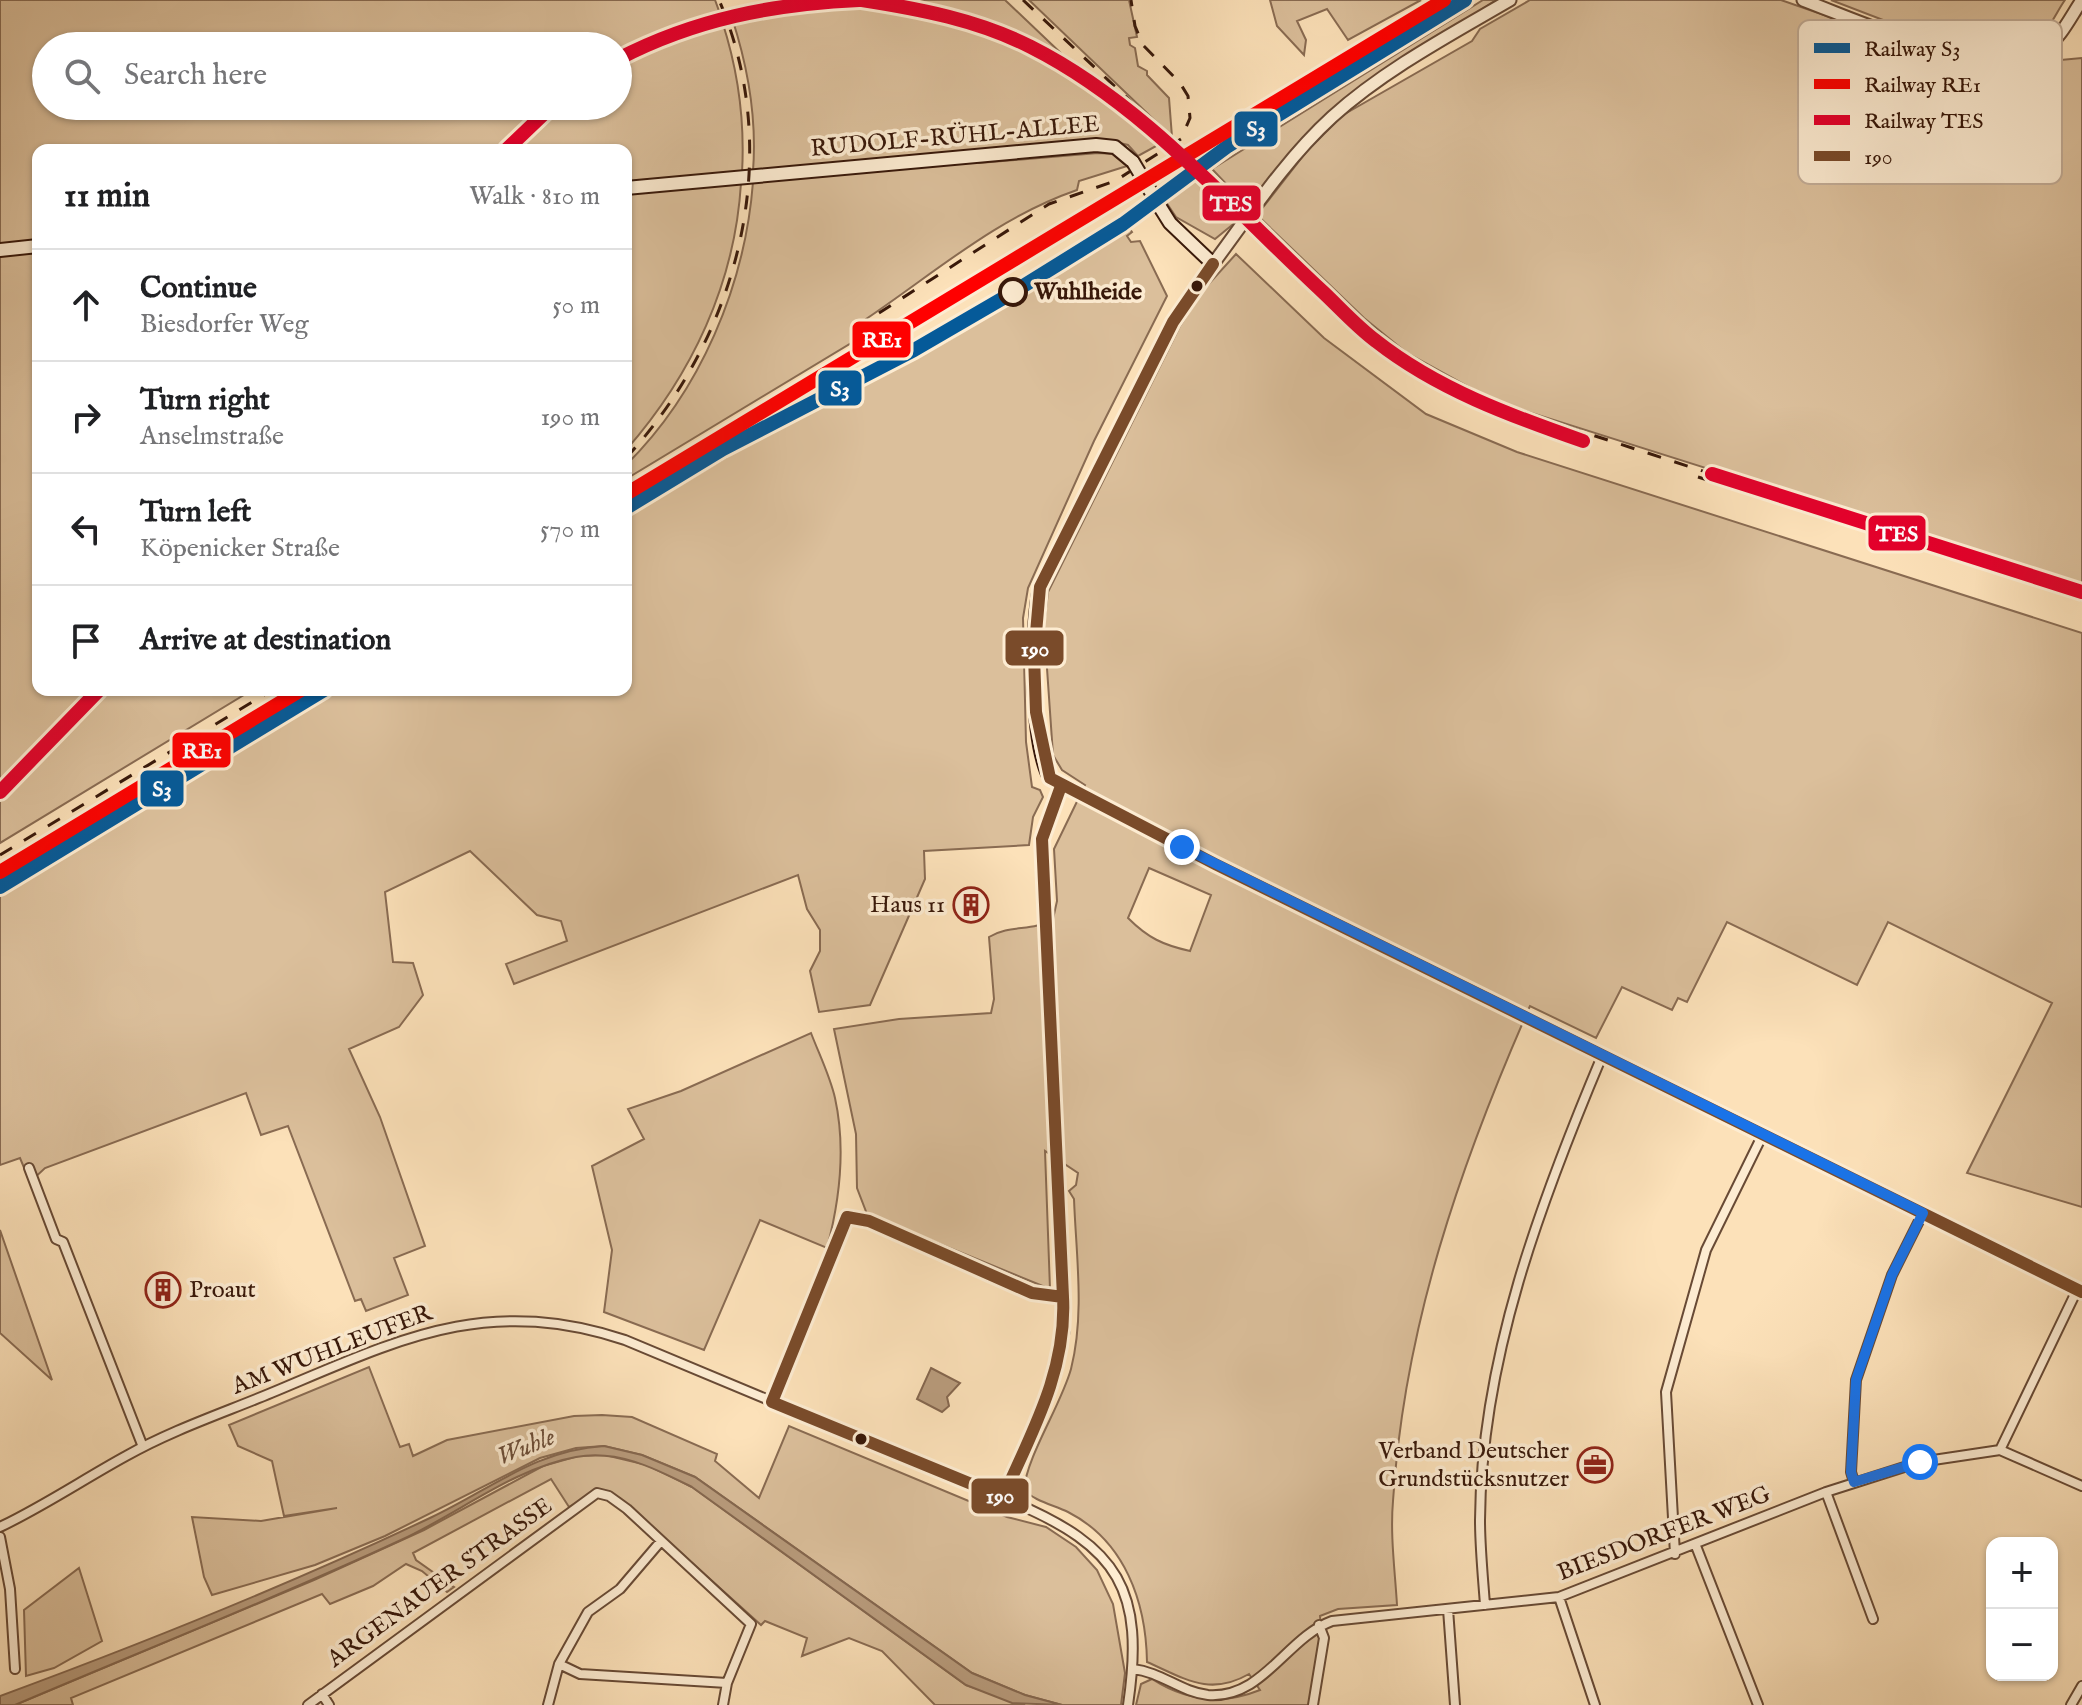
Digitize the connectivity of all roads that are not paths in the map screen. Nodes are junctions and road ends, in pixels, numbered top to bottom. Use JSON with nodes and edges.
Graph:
{"nodes":[{"id":1,"x":1510,"y":0,"type":"edge"},
{"id":2,"x":1803,"y":0,"type":"edge"},
{"id":3,"x":2082,"y":0,"type":"edge"},
{"id":4,"x":1859,"y":20,"type":"edge"},
{"id":5,"x":2062,"y":29,"type":"edge"},
{"id":6,"x":632,"y":187,"type":"edge"},
{"id":7,"x":32,"y":247,"type":"edge"},
{"id":8,"x":0,"y":250,"type":"edge"},
{"id":9,"x":1213,"y":264,"type":"junction"},
{"id":10,"x":1061,"y":786,"type":"junction"},
{"id":11,"x":1602,"y":1056,"type":"junction"},
{"id":12,"x":1763,"y":1134,"type":"junction"},
{"id":13,"x":29,"y":1168,"type":"dead end"},
{"id":14,"x":1923,"y":1213,"type":"junction"},
{"id":15,"x":2080,"y":1291,"type":"edge"},
{"id":16,"x":147,"y":1445,"type":"junction"},
{"id":17,"x":2000,"y":1450,"type":"junction"},
{"id":18,"x":1854,"y":1482,"type":"junction"},
{"id":19,"x":2082,"y":1486,"type":"edge"},
{"id":20,"x":1826,"y":1492,"type":"junction"},
{"id":21,"x":1003,"y":1497,"type":"junction"},
{"id":22,"x":0,"y":1527,"type":"edge"},
{"id":23,"x":0,"y":1537,"type":"edge"},
{"id":24,"x":661,"y":1541,"type":"junction"},
{"id":25,"x":1696,"y":1546,"type":"junction"},
{"id":26,"x":1675,"y":1554,"type":"junction"},
{"id":27,"x":1559,"y":1597,"type":"junction"},
{"id":28,"x":1485,"y":1605,"type":"junction"},
{"id":29,"x":1448,"y":1609,"type":"junction"},
{"id":30,"x":1873,"y":1619,"type":"dead end"},
{"id":31,"x":1319,"y":1625,"type":"junction"},
{"id":32,"x":559,"y":1664,"type":"junction"},
{"id":33,"x":15,"y":1669,"type":"dead end"},
{"id":34,"x":1133,"y":1669,"type":"junction"},
{"id":35,"x":727,"y":1683,"type":"junction"},
{"id":36,"x":2082,"y":1686,"type":"edge"},
{"id":37,"x":322,"y":1694,"type":"junction"},
{"id":38,"x":1128,"y":1702,"type":"edge"},
{"id":39,"x":308,"y":1705,"type":"edge"},
{"id":40,"x":329,"y":1705,"type":"edge"},
{"id":41,"x":548,"y":1705,"type":"edge"},
{"id":42,"x":723,"y":1705,"type":"edge"},
{"id":43,"x":1313,"y":1705,"type":"edge"},
{"id":44,"x":1455,"y":1705,"type":"edge"},
{"id":45,"x":1595,"y":1705,"type":"edge"},
{"id":46,"x":1758,"y":1705,"type":"edge"},
{"id":47,"x":2071,"y":1705,"type":"edge"}],
"edges":[{"from":1,"to":9,"type":"street"},
{"from":2,"to":4,"type":"street"},
{"from":3,"to":5,"type":"street"},
{"from":6,"to":9,"type":"main road","name":"RUDOLF-RÜHL-ALLEE","bridge":true},
{"from":7,"to":8,"type":"main road"},
{"from":9,"to":10,"type":"main road"},
{"from":10,"to":11,"type":"main road"},
{"from":10,"to":21,"type":"street"},
{"from":11,"to":12,"type":"main road"},
{"from":11,"to":28,"type":"street"},
{"from":12,"to":14,"type":"main road"},
{"from":12,"to":26,"type":"street"},
{"from":13,"to":16,"type":"street"},
{"from":14,"to":15,"type":"main road"},
{"from":14,"to":18,"type":"street"},
{"from":15,"to":17,"type":"street"},
{"from":16,"to":21,"type":"street","name":"AM WUHLEUFER"},
{"from":16,"to":22,"type":"street","name":"AM WUHLEUFER"},
{"from":17,"to":18,"type":"street","name":"BIESDORFER WEG"},
{"from":17,"to":19,"type":"street"},
{"from":18,"to":20,"type":"street","name":"BIESDORFER WEG"},
{"from":20,"to":25,"type":"street","name":"BIESDORFER WEG"},
{"from":20,"to":30,"type":"street"},
{"from":21,"to":34,"type":"street","name":"AM WUHLEUFER"},
{"from":23,"to":33,"type":"street"},
{"from":24,"to":32,"type":"street"},
{"from":24,"to":35,"type":"street"},
{"from":24,"to":37,"type":"street","name":"ARGENAUER STRASSE"},
{"from":25,"to":26,"type":"street","name":"BIESDORFER WEG"},
{"from":25,"to":46,"type":"street"},
{"from":26,"to":27,"type":"street","name":"BIESDORFER WEG"},
{"from":27,"to":28,"type":"street","name":"BIESDORFER WEG"},
{"from":27,"to":45,"type":"street"},
{"from":28,"to":29,"type":"street","name":"BIESDORFER WEG"},
{"from":29,"to":31,"type":"street","name":"BIESDORFER WEG"},
{"from":29,"to":44,"type":"street"},
{"from":31,"to":34,"type":"street"},
{"from":31,"to":43,"type":"street"},
{"from":32,"to":35,"type":"street"},
{"from":32,"to":41,"type":"street"},
{"from":34,"to":38,"type":"street","name":"AM WUHLEUFER"},
{"from":35,"to":42,"type":"street"},
{"from":36,"to":47,"type":"street"},
{"from":37,"to":39,"type":"street","name":"ARGENAUER STRASSE"},
{"from":37,"to":40,"type":"street"}]}
